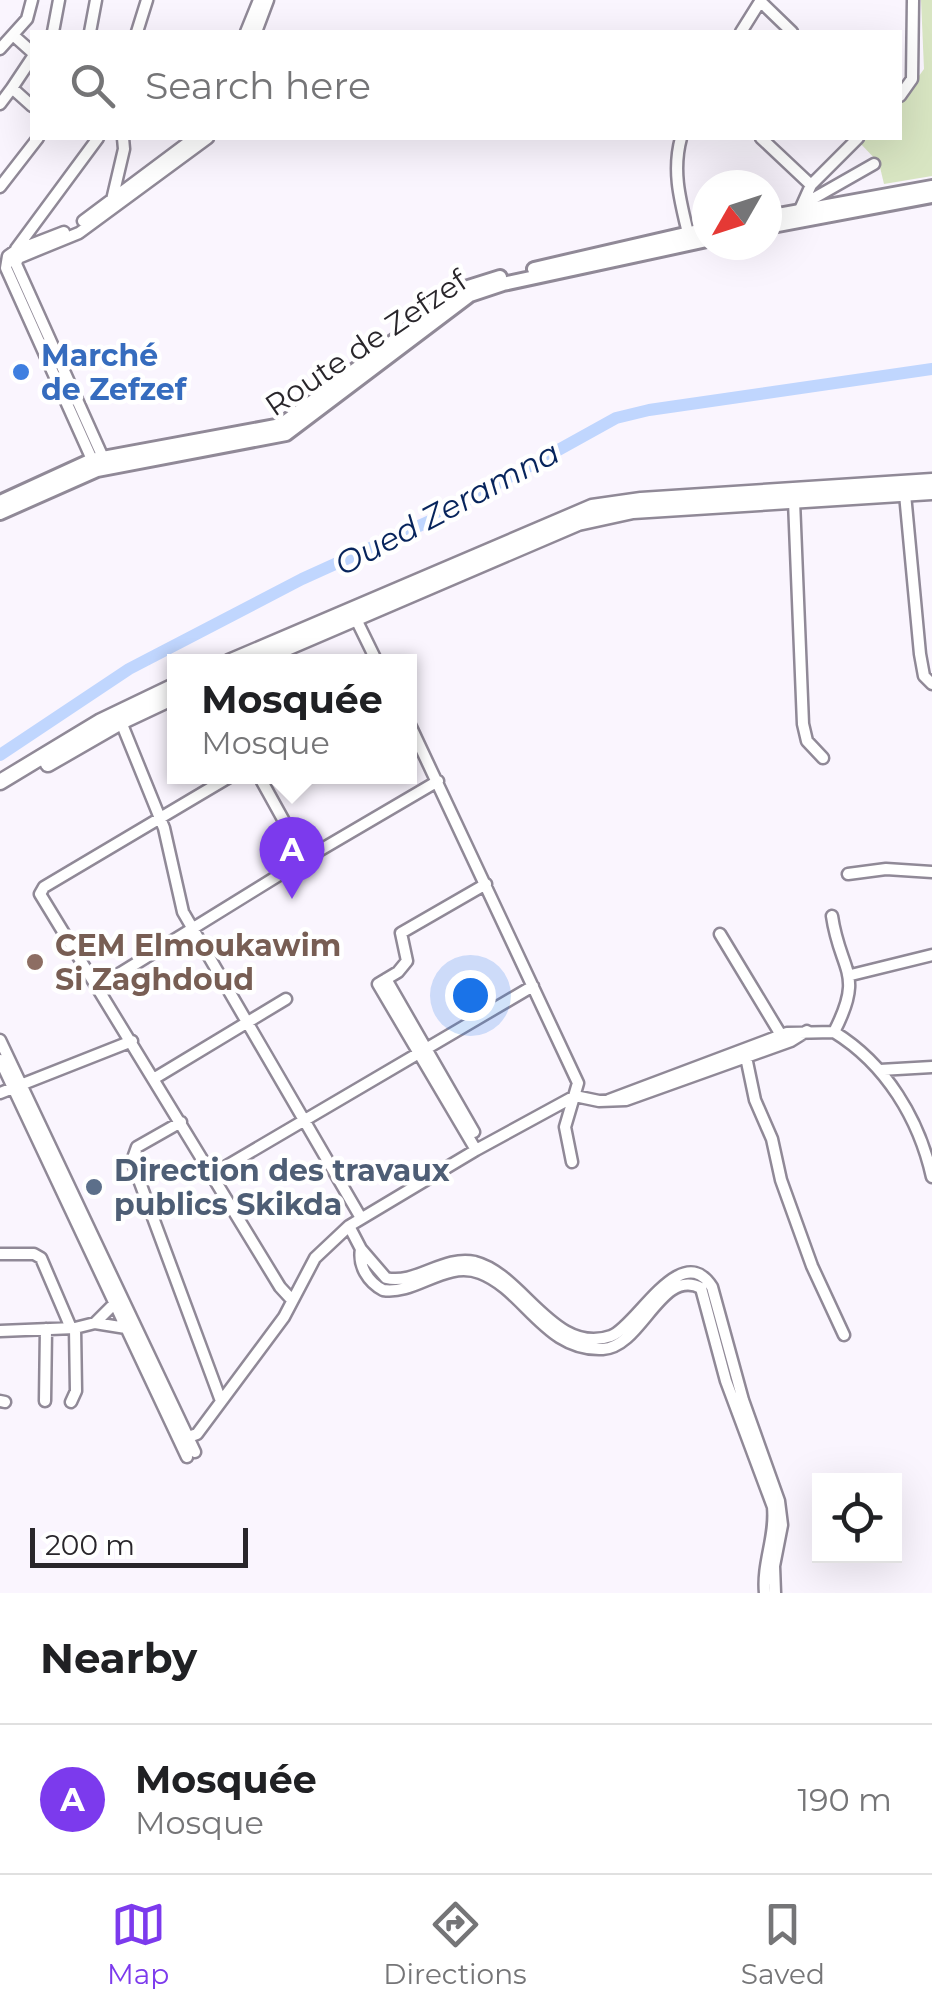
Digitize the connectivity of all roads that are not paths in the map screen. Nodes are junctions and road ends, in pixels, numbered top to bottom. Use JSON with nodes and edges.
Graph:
{"nodes":[{"id":1,"x":32,"y":0,"type":"edge"},
{"id":2,"x":58,"y":0,"type":"edge"},
{"id":3,"x":96,"y":0,"type":"edge"},
{"id":4,"x":147,"y":0,"type":"edge"},
{"id":5,"x":259,"y":0,"type":"edge"},
{"id":6,"x":268,"y":0,"type":"edge"},
{"id":7,"x":900,"y":0,"type":"edge"},
{"id":8,"x":913,"y":0,"type":"edge"},
{"id":9,"x":761,"y":1,"type":"edge"},
{"id":10,"x":914,"y":14,"type":"junction"},
{"id":11,"x":53,"y":30,"type":"edge"},
{"id":12,"x":90,"y":30,"type":"edge"},
{"id":13,"x":138,"y":30,"type":"edge"},
{"id":14,"x":247,"y":30,"type":"edge"},
{"id":15,"x":257,"y":30,"type":"edge"},
{"id":16,"x":742,"y":30,"type":"edge"},
{"id":17,"x":790,"y":30,"type":"edge"},
{"id":18,"x":12,"y":35,"type":"junction"},
{"id":19,"x":0,"y":49,"type":"edge"},
{"id":20,"x":30,"y":53,"type":"edge"},
{"id":21,"x":30,"y":58,"type":"edge"},
{"id":22,"x":12,"y":88,"type":"junction"},
{"id":23,"x":902,"y":93,"type":"edge"},
{"id":24,"x":0,"y":104,"type":"edge"},
{"id":25,"x":30,"y":104,"type":"edge"},
{"id":26,"x":36,"y":140,"type":"edge"},
{"id":27,"x":97,"y":140,"type":"edge"},
{"id":28,"x":124,"y":140,"type":"edge"},
{"id":29,"x":191,"y":140,"type":"edge"},
{"id":30,"x":205,"y":140,"type":"edge"},
{"id":31,"x":681,"y":140,"type":"edge"},
{"id":32,"x":763,"y":140,"type":"edge"},
{"id":33,"x":856,"y":140,"type":"edge"},
{"id":34,"x":874,"y":164,"type":"dead end"},
{"id":35,"x":811,"y":185,"type":"junction"},
{"id":36,"x":0,"y":187,"type":"edge"},
{"id":37,"x":932,"y":187,"type":"edge"},
{"id":38,"x":932,"y":196,"type":"edge"},
{"id":39,"x":112,"y":200,"type":"junction"},
{"id":40,"x":798,"y":212,"type":"junction"},
{"id":41,"x":782,"y":215,"type":"edge"},
{"id":42,"x":782,"y":220,"type":"edge"},
{"id":43,"x":692,"y":232,"type":"edge"},
{"id":44,"x":688,"y":233,"type":"junction"},
{"id":45,"x":0,"y":243,"type":"edge"},
{"id":46,"x":692,"y":243,"type":"edge"},
{"id":47,"x":12,"y":253,"type":"junction"},
{"id":48,"x":10,"y":278,"type":"edge"},
{"id":49,"x":100,"y":464,"type":"junction"},
{"id":50,"x":932,"y":481,"type":"edge"},
{"id":51,"x":932,"y":492,"type":"edge"},
{"id":52,"x":905,"y":494,"type":"junction"},
{"id":53,"x":794,"y":501,"type":"junction"},
{"id":54,"x":0,"y":502,"type":"edge"},
{"id":55,"x":0,"y":512,"type":"edge"},
{"id":56,"x":353,"y":613,"type":"junction"},
{"id":57,"x":249,"y":654,"type":"edge"},
{"id":58,"x":270,"y":654,"type":"edge"},
{"id":59,"x":374,"y":654,"type":"edge"},
{"id":60,"x":932,"y":684,"type":"edge"},
{"id":61,"x":167,"y":689,"type":"edge"},
{"id":62,"x":167,"y":700,"type":"edge"},
{"id":63,"x":122,"y":722,"type":"junction"},
{"id":64,"x":417,"y":739,"type":"edge"},
{"id":65,"x":823,"y":758,"type":"dead end"},
{"id":66,"x":438,"y":781,"type":"junction"},
{"id":67,"x":0,"y":782,"type":"edge"},
{"id":68,"x":218,"y":784,"type":"edge"},
{"id":69,"x":263,"y":784,"type":"edge"},
{"id":70,"x":0,"y":792,"type":"edge"},
{"id":71,"x":161,"y":819,"type":"junction"},
{"id":72,"x":305,"y":858,"type":"junction"},
{"id":73,"x":932,"y":872,"type":"edge"},
{"id":74,"x":848,"y":874,"type":"dead end"},
{"id":75,"x":486,"y":884,"type":"junction"},
{"id":76,"x":832,"y":916,"type":"dead end"},
{"id":77,"x":192,"y":929,"type":"junction"},
{"id":78,"x":720,"y":934,"type":"dead end"},
{"id":79,"x":932,"y":954,"type":"edge"},
{"id":80,"x":850,"y":975,"type":"junction"},
{"id":81,"x":534,"y":986,"type":"junction"},
{"id":82,"x":98,"y":987,"type":"junction"},
{"id":83,"x":286,"y":999,"type":"dead end"},
{"id":84,"x":247,"y":1023,"type":"junction"},
{"id":85,"x":807,"y":1031,"type":"junction"},
{"id":86,"x":834,"y":1032,"type":"junction"},
{"id":87,"x":781,"y":1035,"type":"junction"},
{"id":88,"x":0,"y":1040,"type":"edge"},
{"id":89,"x":132,"y":1041,"type":"junction"},
{"id":90,"x":422,"y":1052,"type":"junction"},
{"id":91,"x":746,"y":1057,"type":"junction"},
{"id":92,"x":0,"y":1060,"type":"edge"},
{"id":93,"x":932,"y":1067,"type":"edge"},
{"id":94,"x":880,"y":1070,"type":"junction"},
{"id":95,"x":155,"y":1078,"type":"junction"},
{"id":96,"x":17,"y":1086,"type":"junction"},
{"id":97,"x":0,"y":1093,"type":"edge"},
{"id":98,"x":575,"y":1096,"type":"junction"},
{"id":99,"x":608,"y":1100,"type":"junction"},
{"id":100,"x":304,"y":1121,"type":"junction"},
{"id":101,"x":181,"y":1122,"type":"junction"},
{"id":102,"x":479,"y":1148,"type":"junction"},
{"id":103,"x":572,"y":1162,"type":"dead end"},
{"id":104,"x":213,"y":1174,"type":"junction"},
{"id":105,"x":932,"y":1174,"type":"edge"},
{"id":106,"x":361,"y":1218,"type":"junction"},
{"id":107,"x":349,"y":1226,"type":"junction"},
{"id":108,"x":0,"y":1254,"type":"edge"},
{"id":109,"x":678,"y":1282,"type":"junction"},
{"id":110,"x":292,"y":1300,"type":"junction"},
{"id":111,"x":115,"y":1303,"type":"junction"},
{"id":112,"x":95,"y":1324,"type":"junction"},
{"id":113,"x":73,"y":1328,"type":"junction"},
{"id":114,"x":126,"y":1328,"type":"junction"},
{"id":115,"x":46,"y":1329,"type":"junction"},
{"id":116,"x":0,"y":1331,"type":"edge"},
{"id":117,"x":844,"y":1335,"type":"dead end"},
{"id":118,"x":45,"y":1400,"type":"dead end"},
{"id":119,"x":71,"y":1402,"type":"dead end"},
{"id":120,"x":221,"y":1402,"type":"junction"},
{"id":121,"x":184,"y":1440,"type":"junction"},
{"id":122,"x":191,"y":1455,"type":"dead end"},
{"id":123,"x":765,"y":1593,"type":"edge"},
{"id":124,"x":775,"y":1593,"type":"edge"}],
"edges":[{"from":1,"to":18,"type":"street"},
{"from":2,"to":11,"type":"street"},
{"from":3,"to":12,"type":"street"},
{"from":4,"to":13,"type":"street"},
{"from":5,"to":14,"type":"street"},
{"from":6,"to":15,"type":"street"},
{"from":7,"to":10,"type":"street"},
{"from":8,"to":10,"type":"street"},
{"from":9,"to":16,"type":"street"},
{"from":9,"to":17,"type":"street"},
{"from":10,"to":23,"type":"street"},
{"from":18,"to":19,"type":"street"},
{"from":18,"to":20,"type":"street"},
{"from":21,"to":22,"type":"street"},
{"from":22,"to":24,"type":"street"},
{"from":22,"to":25,"type":"street"},
{"from":26,"to":36,"type":"street"},
{"from":27,"to":47,"type":"street"},
{"from":28,"to":39,"type":"street"},
{"from":29,"to":39,"type":"street"},
{"from":30,"to":48,"type":"street"},
{"from":31,"to":44,"type":"street"},
{"from":32,"to":35,"type":"street"},
{"from":33,"to":35,"type":"street"},
{"from":34,"to":40,"type":"street"},
{"from":35,"to":40,"type":"street"},
{"from":37,"to":40,"type":"main road"},
{"from":38,"to":40,"type":"main road"},
{"from":39,"to":47,"type":"street"},
{"from":40,"to":41,"type":"main road"},
{"from":40,"to":42,"type":"main road"},
{"from":43,"to":44,"type":"main road","name":"Route de Zefzef"},
{"from":44,"to":49,"type":"main road","name":"Route de Zefzef"},
{"from":45,"to":47,"type":"street"},
{"from":46,"to":49,"type":"main road","name":"Route de Zefzef"},
{"from":47,"to":48,"type":"street"},
{"from":48,"to":49,"type":"street"},
{"from":49,"to":54,"type":"main road","name":"Route de Zefzef"},
{"from":49,"to":55,"type":"main road","name":"Route de Zefzef"},
{"from":50,"to":56,"type":"highway"},
{"from":51,"to":52,"type":"highway"},
{"from":52,"to":53,"type":"highway"},
{"from":52,"to":60,"type":"street"},
{"from":53,"to":56,"type":"highway"},
{"from":53,"to":65,"type":"street"},
{"from":56,"to":57,"type":"highway"},
{"from":56,"to":58,"type":"highway"},
{"from":56,"to":59,"type":"street"},
{"from":61,"to":67,"type":"highway"},
{"from":62,"to":63,"type":"highway"},
{"from":63,"to":70,"type":"highway"},
{"from":63,"to":71,"type":"street"},
{"from":64,"to":66,"type":"street"},
{"from":66,"to":72,"type":"street"},
{"from":66,"to":75,"type":"street"},
{"from":68,"to":71,"type":"street"},
{"from":69,"to":72,"type":"street"},
{"from":71,"to":77,"type":"street"},
{"from":71,"to":82,"type":"street"},
{"from":72,"to":77,"type":"street"},
{"from":73,"to":74,"type":"street"},
{"from":75,"to":81,"type":"street"},
{"from":75,"to":90,"type":"street"},
{"from":76,"to":80,"type":"street"},
{"from":77,"to":82,"type":"street"},
{"from":77,"to":84,"type":"street"},
{"from":78,"to":87,"type":"street"},
{"from":79,"to":80,"type":"street"},
{"from":80,"to":86,"type":"street"},
{"from":81,"to":90,"type":"street"},
{"from":81,"to":98,"type":"street"},
{"from":82,"to":89,"type":"street"},
{"from":83,"to":84,"type":"street"},
{"from":84,"to":95,"type":"street"},
{"from":84,"to":100,"type":"street"},
{"from":85,"to":86,"type":"street"},
{"from":85,"to":87,"type":"street"},
{"from":85,"to":91,"type":"street"},
{"from":86,"to":94,"type":"street"},
{"from":87,"to":99,"type":"street"},
{"from":88,"to":96,"type":"street"},
{"from":89,"to":95,"type":"street"},
{"from":89,"to":96,"type":"street"},
{"from":90,"to":100,"type":"street"},
{"from":90,"to":102,"type":"street"},
{"from":91,"to":99,"type":"street"},
{"from":91,"to":117,"type":"street"},
{"from":92,"to":96,"type":"street"},
{"from":93,"to":94,"type":"street"},
{"from":94,"to":105,"type":"street"},
{"from":95,"to":101,"type":"street"},
{"from":96,"to":97,"type":"street"},
{"from":96,"to":111,"type":"street"},
{"from":96,"to":121,"type":"street"},
{"from":98,"to":99,"type":"street"},
{"from":98,"to":102,"type":"street"},
{"from":98,"to":103,"type":"street"},
{"from":100,"to":104,"type":"street"},
{"from":100,"to":106,"type":"street"},
{"from":101,"to":104,"type":"street"},
{"from":101,"to":120,"type":"street"},
{"from":102,"to":106,"type":"street"},
{"from":104,"to":110,"type":"street"},
{"from":106,"to":107,"type":"street"},
{"from":107,"to":109,"type":"street"},
{"from":107,"to":110,"type":"street"},
{"from":108,"to":113,"type":"street"},
{"from":109,"to":123,"type":"street"},
{"from":109,"to":124,"type":"street"},
{"from":110,"to":120,"type":"street"},
{"from":111,"to":112,"type":"street"},
{"from":111,"to":114,"type":"street"},
{"from":112,"to":113,"type":"street"},
{"from":112,"to":114,"type":"street"},
{"from":113,"to":115,"type":"street"},
{"from":113,"to":119,"type":"street"},
{"from":114,"to":121,"type":"street"},
{"from":115,"to":116,"type":"street"},
{"from":115,"to":118,"type":"street"},
{"from":120,"to":121,"type":"street"},
{"from":121,"to":122,"type":"street"}]}
